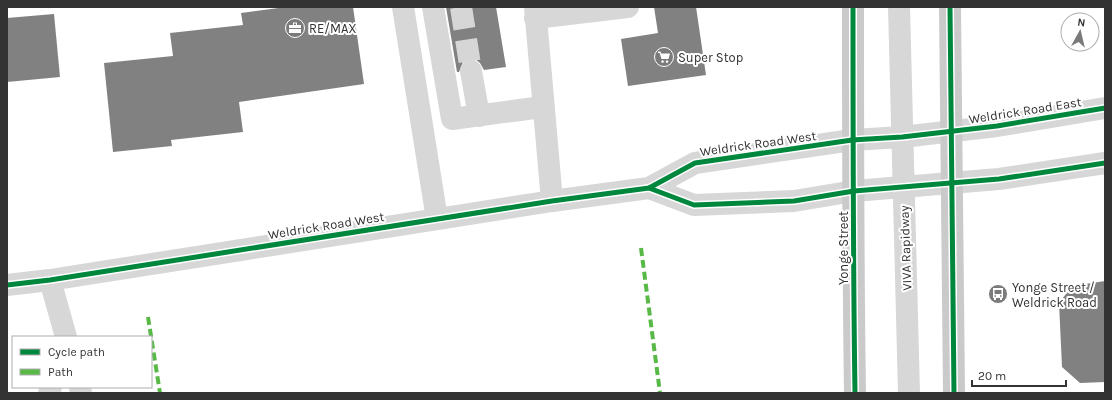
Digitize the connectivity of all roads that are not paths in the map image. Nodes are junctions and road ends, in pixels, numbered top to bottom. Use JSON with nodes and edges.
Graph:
{"nodes":[{"id":1,"x":403,"y":7,"type":"edge"},
{"id":2,"x":433,"y":7,"type":"edge"},
{"id":3,"x":628,"y":7,"type":"edge"},
{"id":4,"x":853,"y":7,"type":"edge"},
{"id":5,"x":899,"y":7,"type":"edge"},
{"id":6,"x":950,"y":7,"type":"edge"},
{"id":7,"x":598,"y":9,"type":"edge"},
{"id":8,"x":535,"y":13,"type":"edge"},
{"id":9,"x":471,"y":71,"type":"tunnel mouth"},
{"id":10,"x":542,"y":107,"type":"junction"},
{"id":11,"x":1105,"y":108,"type":"edge"},
{"id":12,"x":480,"y":116,"type":"junction"},
{"id":13,"x":950,"y":132,"type":"junction"},
{"id":14,"x":902,"y":137,"type":"junction"},
{"id":15,"x":852,"y":140,"type":"junction"},
{"id":16,"x":1105,"y":163,"type":"edge"},
{"id":17,"x":950,"y":184,"type":"junction"},
{"id":18,"x":904,"y":187,"type":"junction"},
{"id":19,"x":649,"y":188,"type":"junction"},
{"id":20,"x":854,"y":191,"type":"junction"},
{"id":21,"x":552,"y":200,"type":"junction"},
{"id":22,"x":437,"y":219,"type":"junction"},
{"id":23,"x":50,"y":280,"type":"junction"},
{"id":24,"x":7,"y":285,"type":"edge"},
{"id":25,"x":66,"y":336,"type":"edge"},
{"id":26,"x":855,"y":393,"type":"edge"},
{"id":27,"x":909,"y":393,"type":"edge"},
{"id":28,"x":954,"y":393,"type":"edge"}],
"edges":[{"from":1,"to":22,"type":"street"},
{"from":2,"to":12,"type":"street"},
{"from":3,"to":7,"type":"street"},
{"from":4,"to":15,"type":"main road","name":"Yonge Street"},
{"from":5,"to":14,"type":"street","name":"VIVA Rapidway"},
{"from":6,"to":13,"type":"main road"},
{"from":7,"to":8,"type":"street"},
{"from":8,"to":10,"type":"street"},
{"from":9,"to":12,"type":"street"},
{"from":10,"to":12,"type":"street"},
{"from":10,"to":21,"type":"street"},
{"from":11,"to":13,"type":"street","name":"Weldrick Road East"},
{"from":13,"to":14,"type":"street","name":"Weldrick Road East"},
{"from":13,"to":17,"type":"main road"},
{"from":14,"to":15,"type":"street","name":"Weldrick Road East"},
{"from":14,"to":18,"type":"street","name":"VIVA Rapidway"},
{"from":15,"to":19,"type":"street","name":"Weldrick Road West"},
{"from":15,"to":20,"type":"main road","name":"Yonge Street"},
{"from":16,"to":17,"type":"street"},
{"from":17,"to":18,"type":"street"},
{"from":17,"to":28,"type":"main road"},
{"from":18,"to":20,"type":"street"},
{"from":18,"to":27,"type":"street","name":"VIVA Rapidway"},
{"from":19,"to":20,"type":"street","name":"Weldrick Road West"},
{"from":19,"to":21,"type":"street","name":"Weldrick Road West"},
{"from":20,"to":26,"type":"main road","name":"Yonge Street"},
{"from":21,"to":22,"type":"street","name":"Weldrick Road West"},
{"from":22,"to":23,"type":"street","name":"Weldrick Road West"},
{"from":23,"to":24,"type":"street","name":"Weldrick Road West"},
{"from":23,"to":25,"type":"street"}]}
